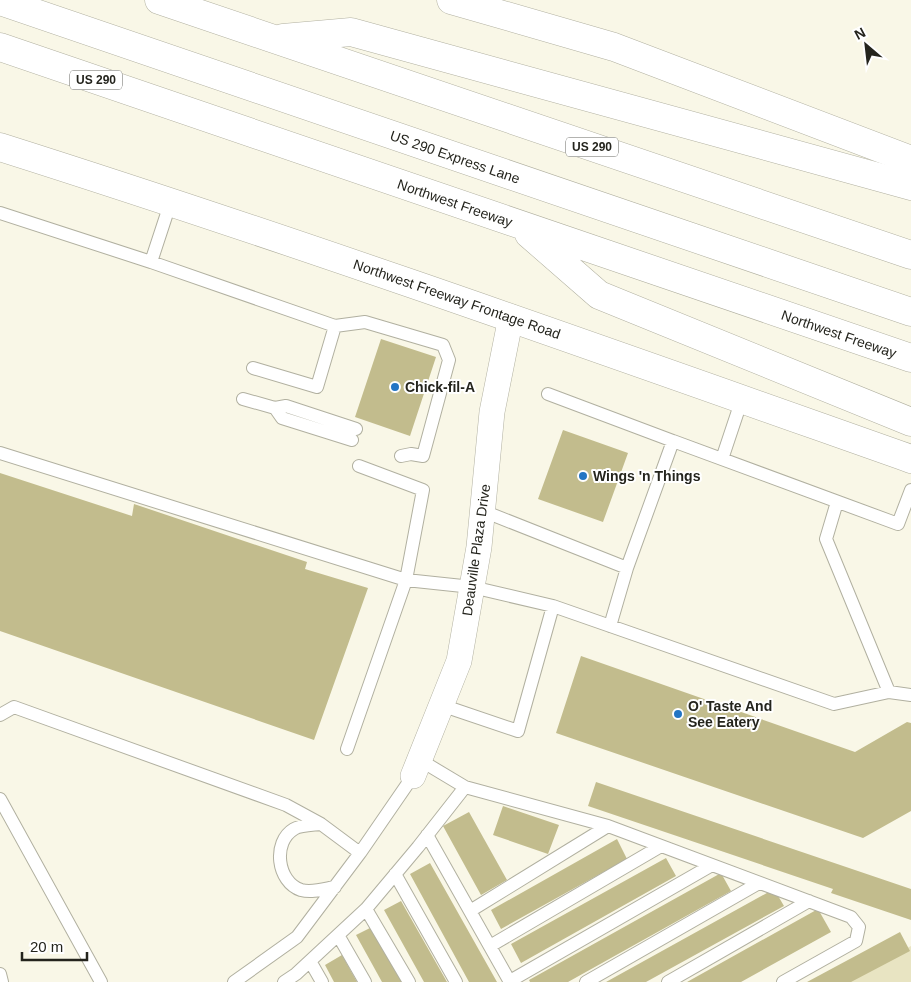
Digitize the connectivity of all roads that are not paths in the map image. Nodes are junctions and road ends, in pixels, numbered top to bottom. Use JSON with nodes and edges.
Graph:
{"nodes":[{"id":1,"x":159,"y":0,"type":"edge"},
{"id":2,"x":451,"y":0,"type":"edge"},
{"id":3,"x":0,"y":1,"type":"edge"},
{"id":4,"x":479,"y":4,"type":"edge"},
{"id":5,"x":273,"y":38,"type":"junction"},
{"id":6,"x":0,"y":48,"type":"edge"},
{"id":7,"x":0,"y":147,"type":"edge"},
{"id":8,"x":911,"y":160,"type":"edge"},
{"id":9,"x":911,"y":186,"type":"edge"},
{"id":10,"x":170,"y":201,"type":"junction"},
{"id":11,"x":0,"y":213,"type":"edge"},
{"id":12,"x":518,"y":225,"type":"junction"},
{"id":13,"x":911,"y":255,"type":"edge"},
{"id":14,"x":151,"y":262,"type":"junction"},
{"id":15,"x":911,"y":312,"type":"edge"},
{"id":16,"x":511,"y":317,"type":"junction"},
{"id":17,"x":335,"y":326,"type":"junction"},
{"id":18,"x":911,"y":358,"type":"edge"},
{"id":19,"x":253,"y":368,"type":"dead end"},
{"id":20,"x":548,"y":394,"type":"dead end"},
{"id":21,"x":244,"y":399,"type":"dead end"},
{"id":22,"x":742,"y":399,"type":"junction"},
{"id":23,"x":911,"y":422,"type":"edge"},
{"id":24,"x":354,"y":434,"type":"dead end"},
{"id":25,"x":673,"y":441,"type":"junction"},
{"id":26,"x":406,"y":452,"type":"dead end"},
{"id":27,"x":0,"y":453,"type":"edge"},
{"id":28,"x":722,"y":459,"type":"junction"},
{"id":29,"x":911,"y":459,"type":"edge"},
{"id":30,"x":359,"y":466,"type":"dead end"},
{"id":31,"x":911,"y":490,"type":"edge"},
{"id":32,"x":837,"y":502,"type":"junction"},
{"id":33,"x":483,"y":511,"type":"junction"},
{"id":34,"x":627,"y":568,"type":"junction"},
{"id":35,"x":406,"y":580,"type":"junction"},
{"id":36,"x":472,"y":588,"type":"junction"},
{"id":37,"x":553,"y":606,"type":"junction"},
{"id":38,"x":610,"y":626,"type":"junction"},
{"id":39,"x":890,"y":692,"type":"junction"},
{"id":40,"x":911,"y":695,"type":"edge"},
{"id":41,"x":441,"y":705,"type":"junction"},
{"id":42,"x":0,"y":715,"type":"edge"},
{"id":43,"x":347,"y":749,"type":"dead end"},
{"id":44,"x":416,"y":768,"type":"junction"},
{"id":45,"x":465,"y":787,"type":"junction"},
{"id":46,"x":0,"y":799,"type":"edge"},
{"id":47,"x":321,"y":824,"type":"junction"},
{"id":48,"x":608,"y":826,"type":"junction"},
{"id":49,"x":427,"y":836,"type":"junction"},
{"id":50,"x":661,"y":846,"type":"junction"},
{"id":51,"x":360,"y":853,"type":"junction"},
{"id":52,"x":712,"y":865,"type":"junction"},
{"id":53,"x":395,"y":874,"type":"junction"},
{"id":54,"x":759,"y":883,"type":"junction"},
{"id":55,"x":335,"y":887,"type":"junction"},
{"id":56,"x":808,"y":900,"type":"junction"},
{"id":57,"x":366,"y":909,"type":"junction"},
{"id":58,"x":470,"y":911,"type":"junction"},
{"id":59,"x":338,"y":935,"type":"junction"},
{"id":60,"x":490,"y":946,"type":"junction"},
{"id":61,"x":310,"y":961,"type":"junction"},
{"id":62,"x":0,"y":974,"type":"edge"},
{"id":63,"x":2,"y":982,"type":"edge"},
{"id":64,"x":102,"y":982,"type":"edge"},
{"id":65,"x":234,"y":982,"type":"edge"},
{"id":66,"x":284,"y":982,"type":"edge"},
{"id":67,"x":322,"y":982,"type":"edge"},
{"id":68,"x":365,"y":982,"type":"edge"},
{"id":69,"x":409,"y":982,"type":"edge"},
{"id":70,"x":456,"y":982,"type":"edge"},
{"id":71,"x":510,"y":982,"type":"edge"},
{"id":72,"x":586,"y":982,"type":"edge"},
{"id":73,"x":668,"y":982,"type":"edge"},
{"id":74,"x":783,"y":982,"type":"edge"}],
"edges":[{"from":1,"to":5,"type":"main road","number":"US 290"},
{"from":2,"to":4,"type":"main road"},
{"from":3,"to":15,"type":"main road","name":"US 290 Express Lane"},
{"from":4,"to":8,"type":"main road"},
{"from":5,"to":9,"type":"main road"},
{"from":5,"to":13,"type":"main road","number":"US 290"},
{"from":6,"to":12,"type":"main road","name":"Northwest Freeway","number":"US 290"},
{"from":7,"to":10,"type":"main road","name":"Northwest Freeway Frontage Road"},
{"from":10,"to":14,"type":"lane"},
{"from":10,"to":16,"type":"main road","name":"Northwest Freeway Frontage Road"},
{"from":11,"to":14,"type":"lane"},
{"from":12,"to":18,"type":"main road","name":"Northwest Freeway","number":"US 290"},
{"from":12,"to":23,"type":"main road"},
{"from":14,"to":17,"type":"lane"},
{"from":16,"to":22,"type":"main road","name":"Northwest Freeway Frontage Road"},
{"from":16,"to":33,"type":"street","name":"Deauville Plaza Drive"},
{"from":17,"to":19,"type":"lane"},
{"from":17,"to":26,"type":"lane"},
{"from":20,"to":25,"type":"lane"},
{"from":21,"to":24,"type":"lane"},
{"from":22,"to":28,"type":"lane"},
{"from":22,"to":29,"type":"main road","name":"Northwest Freeway Frontage Road"},
{"from":25,"to":28,"type":"lane"},
{"from":25,"to":34,"type":"lane"},
{"from":27,"to":35,"type":"lane"},
{"from":28,"to":32,"type":"lane"},
{"from":30,"to":35,"type":"lane"},
{"from":31,"to":32,"type":"lane"},
{"from":32,"to":39,"type":"lane"},
{"from":33,"to":34,"type":"lane"},
{"from":33,"to":36,"type":"street","name":"Deauville Plaza Drive"},
{"from":34,"to":38,"type":"lane"},
{"from":35,"to":36,"type":"lane"},
{"from":35,"to":43,"type":"lane"},
{"from":36,"to":37,"type":"lane"},
{"from":36,"to":41,"type":"street","name":"Deauville Plaza Drive"},
{"from":37,"to":38,"type":"lane"},
{"from":37,"to":41,"type":"lane"},
{"from":38,"to":39,"type":"lane"},
{"from":39,"to":40,"type":"lane"},
{"from":41,"to":44,"type":"street","name":"Deauville Plaza Drive"},
{"from":42,"to":47,"type":"lane"},
{"from":44,"to":45,"type":"lane"},
{"from":44,"to":51,"type":"lane"},
{"from":45,"to":48,"type":"lane"},
{"from":45,"to":49,"type":"lane"},
{"from":46,"to":64,"type":"lane"},
{"from":47,"to":51,"type":"lane"},
{"from":47,"to":55,"type":"lane"},
{"from":48,"to":50,"type":"lane"},
{"from":48,"to":58,"type":"lane"},
{"from":49,"to":53,"type":"lane"},
{"from":49,"to":58,"type":"lane"},
{"from":50,"to":52,"type":"lane"},
{"from":50,"to":60,"type":"lane"},
{"from":51,"to":55,"type":"lane"},
{"from":52,"to":54,"type":"lane"},
{"from":52,"to":71,"type":"lane"},
{"from":53,"to":57,"type":"lane"},
{"from":53,"to":70,"type":"lane"},
{"from":54,"to":56,"type":"lane"},
{"from":54,"to":72,"type":"lane"},
{"from":55,"to":65,"type":"lane"},
{"from":56,"to":73,"type":"lane"},
{"from":56,"to":74,"type":"lane"},
{"from":57,"to":59,"type":"lane"},
{"from":57,"to":69,"type":"lane"},
{"from":58,"to":60,"type":"lane"},
{"from":59,"to":61,"type":"lane"},
{"from":59,"to":68,"type":"lane"},
{"from":60,"to":71,"type":"lane"},
{"from":61,"to":66,"type":"lane"},
{"from":61,"to":67,"type":"lane"},
{"from":62,"to":63,"type":"lane"}]}
